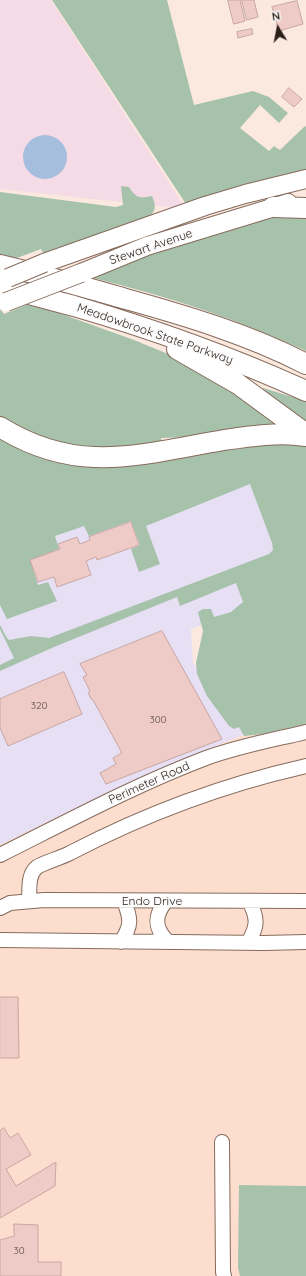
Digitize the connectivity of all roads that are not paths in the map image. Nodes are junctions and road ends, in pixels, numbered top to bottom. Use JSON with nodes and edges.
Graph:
{"nodes":[{"id":1,"x":306,"y":179,"type":"edge"},
{"id":2,"x":306,"y":199,"type":"edge"},
{"id":3,"x":274,"y":207,"type":"junction"},
{"id":4,"x":306,"y":208,"type":"edge"},
{"id":5,"x":0,"y":265,"type":"edge"},
{"id":6,"x":0,"y":281,"type":"edge"},
{"id":7,"x":2,"y":298,"type":"edge"},
{"id":8,"x":132,"y":324,"type":"junction"},
{"id":9,"x":306,"y":364,"type":"edge"},
{"id":10,"x":306,"y":391,"type":"edge"},
{"id":11,"x":0,"y":427,"type":"edge"},
{"id":12,"x":306,"y":435,"type":"edge"},
{"id":13,"x":306,"y":732,"type":"edge"},
{"id":14,"x":306,"y":766,"type":"edge"},
{"id":15,"x":0,"y":854,"type":"edge"},
{"id":16,"x":249,"y":900,"type":"junction"},
{"id":17,"x":124,"y":901,"type":"junction"},
{"id":18,"x":166,"y":901,"type":"junction"},
{"id":19,"x":306,"y":901,"type":"edge"},
{"id":20,"x":29,"y":902,"type":"junction"},
{"id":21,"x":0,"y":908,"type":"edge"},
{"id":22,"x":0,"y":940,"type":"edge"},
{"id":23,"x":121,"y":942,"type":"junction"},
{"id":24,"x":168,"y":942,"type":"junction"},
{"id":25,"x":306,"y":942,"type":"edge"},
{"id":26,"x":248,"y":943,"type":"junction"},
{"id":27,"x":222,"y":1142,"type":"dead end"},
{"id":28,"x":224,"y":1276,"type":"edge"}],
"edges":[{"from":1,"to":6,"type":"main road","name":"Stewart Avenue","bridge":true},
{"from":2,"to":3,"type":"main road","name":"Stewart Avenue"},
{"from":3,"to":4,"type":"highway"},
{"from":3,"to":7,"type":"main road","name":"Stewart Avenue","bridge":true},
{"from":5,"to":9,"type":"highway","name":"Meadowbrook State Parkway"},
{"from":7,"to":8,"type":"highway","name":"Meadowbrook State Parkway"},
{"from":8,"to":10,"type":"highway","name":"Meadowbrook State Parkway"},
{"from":8,"to":12,"type":"highway"},
{"from":11,"to":12,"type":"highway"},
{"from":13,"to":15,"type":"street","name":"Perimeter Road"},
{"from":14,"to":20,"type":"street"},
{"from":16,"to":18,"type":"street","name":"Endo Drive"},
{"from":16,"to":19,"type":"street","name":"Endo Drive"},
{"from":16,"to":26,"type":"street"},
{"from":17,"to":18,"type":"street","name":"Endo Drive"},
{"from":17,"to":20,"type":"street","name":"Endo Drive"},
{"from":17,"to":23,"type":"street"},
{"from":18,"to":24,"type":"street"},
{"from":20,"to":21,"type":"street","name":"Endo Drive"},
{"from":22,"to":23,"type":"street"},
{"from":23,"to":24,"type":"street"},
{"from":24,"to":26,"type":"street"},
{"from":25,"to":26,"type":"street"},
{"from":27,"to":28,"type":"street"}]}
